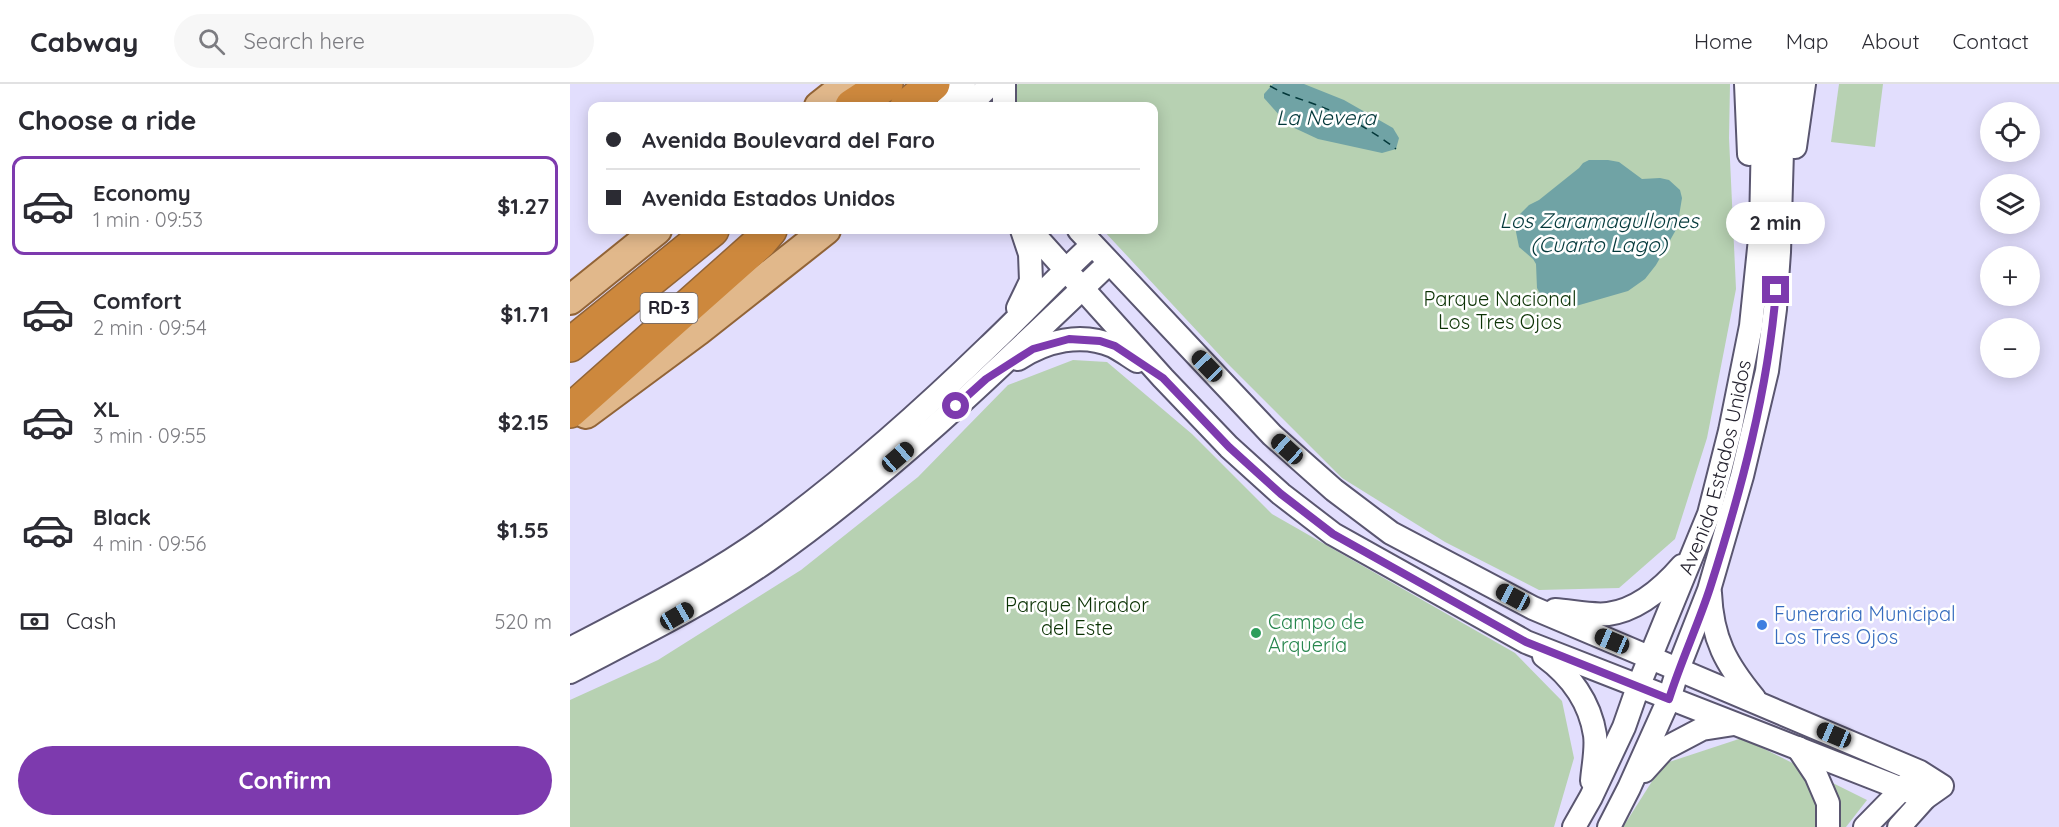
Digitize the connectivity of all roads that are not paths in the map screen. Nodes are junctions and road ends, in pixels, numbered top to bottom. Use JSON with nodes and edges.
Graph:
{"nodes":[{"id":1,"x":847,"y":84,"type":"edge"},
{"id":2,"x":888,"y":84,"type":"edge"},
{"id":3,"x":933,"y":84,"type":"edge"},
{"id":4,"x":964,"y":84,"type":"edge"},
{"id":5,"x":992,"y":84,"type":"edge"},
{"id":6,"x":1004,"y":84,"type":"edge"},
{"id":7,"x":1746,"y":84,"type":"edge"},
{"id":8,"x":1764,"y":84,"type":"edge"},
{"id":9,"x":1784,"y":84,"type":"edge"},
{"id":10,"x":1804,"y":84,"type":"edge"},
{"id":11,"x":824,"y":102,"type":"edge"},
{"id":12,"x":859,"y":102,"type":"edge"},
{"id":13,"x":867,"y":102,"type":"edge"},
{"id":14,"x":912,"y":102,"type":"edge"},
{"id":15,"x":949,"y":102,"type":"edge"},
{"id":16,"x":973,"y":102,"type":"edge"},
{"id":17,"x":1004,"y":102,"type":"edge"},
{"id":18,"x":652,"y":234,"type":"edge"},
{"id":19,"x":678,"y":234,"type":"edge"},
{"id":20,"x":707,"y":234,"type":"edge"},
{"id":21,"x":763,"y":234,"type":"edge"},
{"id":22,"x":765,"y":234,"type":"edge"},
{"id":23,"x":1023,"y":234,"type":"edge"},
{"id":24,"x":1033,"y":234,"type":"edge"},
{"id":25,"x":1085,"y":237,"type":"edge"},
{"id":26,"x":815,"y":238,"type":"edge"},
{"id":27,"x":1779,"y":252,"type":"junction"},
{"id":28,"x":1109,"y":263,"type":"junction"},
{"id":29,"x":1064,"y":270,"type":"junction"},
{"id":30,"x":1758,"y":270,"type":"junction"},
{"id":31,"x":1082,"y":289,"type":"junction"},
{"id":32,"x":570,"y":300,"type":"edge"},
{"id":33,"x":570,"y":320,"type":"edge"},
{"id":34,"x":570,"y":345,"type":"edge"},
{"id":35,"x":988,"y":347,"type":"junction"},
{"id":36,"x":1163,"y":378,"type":"junction"},
{"id":37,"x":986,"y":379,"type":"junction"},
{"id":38,"x":570,"y":382,"type":"edge"},
{"id":39,"x":570,"y":411,"type":"edge"},
{"id":40,"x":570,"y":426,"type":"edge"},
{"id":41,"x":1693,"y":553,"type":"junction"},
{"id":42,"x":1709,"y":590,"type":"junction"},
{"id":43,"x":1533,"y":608,"type":"junction"},
{"id":44,"x":1526,"y":642,"type":"junction"},
{"id":45,"x":570,"y":650,"type":"edge"},
{"id":46,"x":1651,"y":658,"type":"junction"},
{"id":47,"x":1678,"y":669,"type":"junction"},
{"id":48,"x":570,"y":672,"type":"edge"},
{"id":49,"x":1638,"y":687,"type":"junction"},
{"id":50,"x":1669,"y":699,"type":"junction"},
{"id":51,"x":1757,"y":702,"type":"junction"},
{"id":52,"x":1735,"y":723,"type":"junction"},
{"id":53,"x":1797,"y":747,"type":"junction"},
{"id":54,"x":1920,"y":772,"type":"junction"},
{"id":55,"x":1629,"y":788,"type":"junction"},
{"id":56,"x":1902,"y":789,"type":"junction"},
{"id":57,"x":1934,"y":792,"type":"junction"},
{"id":58,"x":1591,"y":797,"type":"junction"},
{"id":59,"x":1574,"y":827,"type":"edge"},
{"id":60,"x":1609,"y":827,"type":"edge"},
{"id":61,"x":1828,"y":827,"type":"edge"},
{"id":62,"x":1865,"y":827,"type":"edge"},
{"id":63,"x":1899,"y":827,"type":"edge"}],
"edges":[{"from":1,"to":11,"type":"main road"},
{"from":2,"to":12,"type":"highway"},
{"from":2,"to":13,"type":"highway"},
{"from":3,"to":14,"type":"highway"},
{"from":4,"to":15,"type":"street"},
{"from":5,"to":16,"type":"street"},
{"from":6,"to":17,"type":"street"},
{"from":7,"to":30,"type":"street"},
{"from":8,"to":30,"type":"street","name":"Avenida Estados Unidos"},
{"from":9,"to":27,"type":"street","name":"Avenida Estados Unidos"},
{"from":10,"to":27,"type":"street"},
{"from":18,"to":32,"type":"main road"},
{"from":19,"to":33,"type":"highway"},
{"from":20,"to":34,"type":"highway","number":"RD-3"},
{"from":21,"to":38,"type":"highway","number":"RD-3"},
{"from":22,"to":39,"type":"highway"},
{"from":23,"to":35,"type":"street"},
{"from":24,"to":29,"type":"street"},
{"from":25,"to":28,"type":"street"},
{"from":25,"to":29,"type":"street"},
{"from":26,"to":40,"type":"main road"},
{"from":27,"to":42,"type":"street","name":"Avenida Estados Unidos"},
{"from":28,"to":31,"type":"street"},
{"from":28,"to":43,"type":"street"},
{"from":29,"to":31,"type":"street"},
{"from":29,"to":35,"type":"street"},
{"from":30,"to":41,"type":"street","name":"Avenida Estados Unidos"},
{"from":31,"to":36,"type":"street"},
{"from":31,"to":37,"type":"street"},
{"from":35,"to":45,"type":"street"},
{"from":36,"to":37,"type":"street"},
{"from":36,"to":44,"type":"street"},
{"from":37,"to":48,"type":"street"},
{"from":41,"to":43,"type":"street"},
{"from":41,"to":46,"type":"street","name":"Avenida Estados Unidos"},
{"from":42,"to":47,"type":"street","name":"Avenida Estados Unidos"},
{"from":42,"to":51,"type":"street"},
{"from":43,"to":46,"type":"street"},
{"from":44,"to":49,"type":"street"},
{"from":44,"to":58,"type":"street"},
{"from":46,"to":47,"type":"street"},
{"from":46,"to":49,"type":"street","name":"Avenida Estados Unidos"},
{"from":47,"to":50,"type":"street","name":"Avenida Estados Unidos"},
{"from":47,"to":51,"type":"street"},
{"from":49,"to":50,"type":"street"},
{"from":49,"to":58,"type":"street","name":"Avenida Estados Unidos"},
{"from":50,"to":52,"type":"street"},
{"from":50,"to":55,"type":"street","name":"Avenida Estados Unidos"},
{"from":51,"to":54,"type":"street"},
{"from":52,"to":53,"type":"street"},
{"from":52,"to":55,"type":"street"},
{"from":53,"to":56,"type":"street"},
{"from":53,"to":61,"type":"street"},
{"from":54,"to":56,"type":"street"},
{"from":54,"to":57,"type":"street"},
{"from":55,"to":60,"type":"street","name":"Avenida Estados Unidos"},
{"from":56,"to":57,"type":"street"},
{"from":56,"to":62,"type":"street"},
{"from":57,"to":63,"type":"street"},
{"from":58,"to":59,"type":"street","name":"Avenida Estados Unidos"}]}
